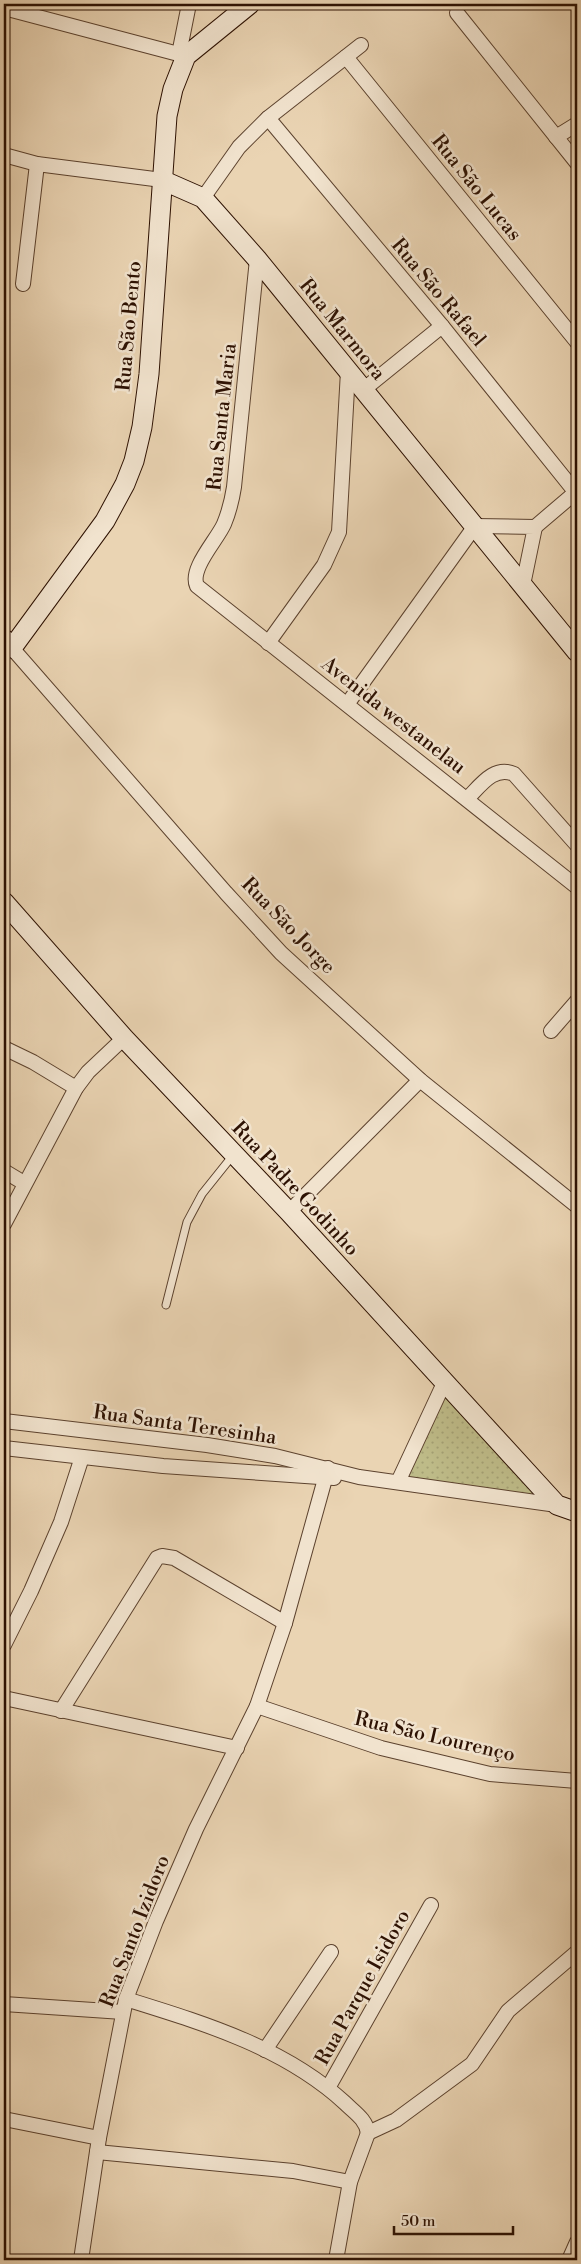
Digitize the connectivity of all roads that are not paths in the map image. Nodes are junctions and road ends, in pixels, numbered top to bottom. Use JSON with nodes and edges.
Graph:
{"nodes":[{"id":1,"x":189,"y":4,"type":"edge"},
{"id":2,"x":250,"y":4,"type":"edge"},
{"id":3,"x":4,"y":8,"type":"edge"},
{"id":4,"x":457,"y":13,"type":"dead end"},
{"id":5,"x":361,"y":45,"type":"dead end"},
{"id":6,"x":182,"y":55,"type":"junction"},
{"id":7,"x":346,"y":57,"type":"junction"},
{"id":8,"x":268,"y":118,"type":"junction"},
{"id":9,"x":577,"y":124,"type":"edge"},
{"id":10,"x":556,"y":137,"type":"junction"},
{"id":11,"x":4,"y":155,"type":"edge"},
{"id":12,"x":37,"y":164,"type":"junction"},
{"id":13,"x":577,"y":164,"type":"edge"},
{"id":14,"x":162,"y":180,"type":"junction"},
{"id":15,"x":204,"y":198,"type":"junction"},
{"id":16,"x":257,"y":259,"type":"junction"},
{"id":17,"x":23,"y":284,"type":"dead end"},
{"id":18,"x":442,"y":326,"type":"junction"},
{"id":19,"x":577,"y":342,"type":"edge"},
{"id":20,"x":348,"y":372,"type":"junction"},
{"id":21,"x":363,"y":390,"type":"junction"},
{"id":22,"x":576,"y":493,"type":"edge"},
{"id":23,"x":475,"y":526,"type":"junction"},
{"id":24,"x":536,"y":527,"type":"junction"},
{"id":25,"x":196,"y":571,"type":"joint"},
{"id":26,"x":523,"y":585,"type":"junction"},
{"id":27,"x":8,"y":643,"type":"edge"},
{"id":28,"x":268,"y":643,"type":"junction"},
{"id":29,"x":577,"y":652,"type":"edge"},
{"id":30,"x":348,"y":703,"type":"junction"},
{"id":31,"x":467,"y":799,"type":"junction"},
{"id":32,"x":577,"y":845,"type":"edge"},
{"id":33,"x":577,"y":887,"type":"edge"},
{"id":34,"x":4,"y":902,"type":"edge"},
{"id":35,"x":577,"y":1001,"type":"edge"},
{"id":36,"x":551,"y":1031,"type":"dead end"},
{"id":37,"x":124,"y":1038,"type":"junction"},
{"id":38,"x":4,"y":1048,"type":"edge"},
{"id":39,"x":420,"y":1080,"type":"junction"},
{"id":40,"x":76,"y":1088,"type":"junction"},
{"id":41,"x":234,"y":1154,"type":"junction"},
{"id":42,"x":4,"y":1171,"type":"edge"},
{"id":43,"x":24,"y":1183,"type":"junction"},
{"id":44,"x":577,"y":1204,"type":"edge"},
{"id":45,"x":289,"y":1212,"type":"junction"},
{"id":46,"x":4,"y":1224,"type":"edge"},
{"id":47,"x":166,"y":1305,"type":"dead end"},
{"id":48,"x":444,"y":1383,"type":"junction"},
{"id":49,"x":4,"y":1421,"type":"edge"},
{"id":50,"x":4,"y":1448,"type":"edge"},
{"id":51,"x":82,"y":1457,"type":"junction"},
{"id":52,"x":327,"y":1473,"type":"junction"},
{"id":53,"x":398,"y":1482,"type":"junction"},
{"id":54,"x":557,"y":1505,"type":"junction"},
{"id":55,"x":577,"y":1512,"type":"edge"},
{"id":56,"x":285,"y":1623,"type":"junction"},
{"id":57,"x":4,"y":1645,"type":"edge"},
{"id":58,"x":4,"y":1698,"type":"edge"},
{"id":59,"x":257,"y":1706,"type":"junction"},
{"id":60,"x":61,"y":1711,"type":"junction"},
{"id":61,"x":237,"y":1748,"type":"junction"},
{"id":62,"x":577,"y":1782,"type":"edge"},
{"id":63,"x":431,"y":1905,"type":"dead end"},
{"id":64,"x":331,"y":1952,"type":"dead end"},
{"id":65,"x":577,"y":1952,"type":"edge"},
{"id":66,"x":4,"y":2004,"type":"edge"},
{"id":67,"x":124,"y":2005,"type":"junction"},
{"id":68,"x":265,"y":2050,"type":"junction"},
{"id":69,"x":328,"y":2088,"type":"junction"},
{"id":70,"x":4,"y":2119,"type":"edge"},
{"id":71,"x":368,"y":2133,"type":"junction"},
{"id":72,"x":99,"y":2138,"type":"junction"},
{"id":73,"x":96,"y":2152,"type":"junction"},
{"id":74,"x":350,"y":2182,"type":"junction"},
{"id":75,"x":577,"y":2242,"type":"edge"},
{"id":76,"x":81,"y":2260,"type":"edge"},
{"id":77,"x":336,"y":2260,"type":"edge"},
{"id":78,"x":569,"y":2260,"type":"edge"}],
"edges":[{"from":1,"to":6,"type":"street","name":"Rua São Bento"},
{"from":2,"to":6,"type":"street","name":"Rua São Bento"},
{"from":3,"to":6,"type":"street"},
{"from":4,"to":10,"type":"street"},
{"from":5,"to":7,"type":"street"},
{"from":6,"to":14,"type":"street","name":"Rua São Bento"},
{"from":7,"to":8,"type":"street"},
{"from":7,"to":19,"type":"street","name":"Rua São Lucas"},
{"from":8,"to":15,"type":"street"},
{"from":8,"to":18,"type":"street","name":"Rua São Rafael"},
{"from":9,"to":10,"type":"street"},
{"from":10,"to":13,"type":"street"},
{"from":11,"to":12,"type":"street"},
{"from":12,"to":14,"type":"street"},
{"from":12,"to":17,"type":"street"},
{"from":14,"to":15,"type":"street","name":"Rua Marmora"},
{"from":14,"to":27,"type":"street","name":"Rua São Bento"},
{"from":15,"to":16,"type":"street","name":"Rua Marmora"},
{"from":16,"to":20,"type":"street","name":"Rua Marmora"},
{"from":16,"to":25,"type":"street","name":"Rua Santa Maria"},
{"from":18,"to":21,"type":"street"},
{"from":18,"to":22,"type":"street","name":"Rua São Rafael"},
{"from":20,"to":21,"type":"street","name":"Rua Marmora"},
{"from":20,"to":28,"type":"street"},
{"from":21,"to":23,"type":"street","name":"Rua Marmora"},
{"from":22,"to":24,"type":"street"},
{"from":23,"to":24,"type":"street"},
{"from":23,"to":26,"type":"street","name":"Rua Marmora"},
{"from":23,"to":30,"type":"street"},
{"from":24,"to":26,"type":"street"},
{"from":25,"to":28,"type":"street","name":"Avenida westanelau"},
{"from":26,"to":29,"type":"street","name":"Rua Marmora"},
{"from":27,"to":39,"type":"street","name":"Rua São Jorge"},
{"from":28,"to":30,"type":"street","name":"Avenida westanelau"},
{"from":30,"to":31,"type":"street","name":"Avenida westanelau"},
{"from":31,"to":32,"type":"street"},
{"from":31,"to":33,"type":"street","name":"Avenida westanelau"},
{"from":34,"to":37,"type":"street","name":"Rua Padre Godinho"},
{"from":35,"to":36,"type":"street"},
{"from":37,"to":40,"type":"street"},
{"from":37,"to":41,"type":"street","name":"Rua Padre Godinho"},
{"from":38,"to":40,"type":"street"},
{"from":39,"to":44,"type":"street","name":"Rua São Jorge"},
{"from":39,"to":45,"type":"street"},
{"from":40,"to":43,"type":"street"},
{"from":41,"to":45,"type":"street","name":"Rua Padre Godinho"},
{"from":41,"to":47,"type":"lane"},
{"from":42,"to":43,"type":"street"},
{"from":43,"to":46,"type":"street"},
{"from":45,"to":48,"type":"street","name":"Rua Padre Godinho"},
{"from":48,"to":53,"type":"street"},
{"from":48,"to":54,"type":"street","name":"Rua Padre Godinho"},
{"from":49,"to":52,"type":"street","name":"Rua Santa Teresinha"},
{"from":50,"to":51,"type":"street","name":"Rua Santa Teresinha"},
{"from":51,"to":52,"type":"street","name":"Rua Santa Teresinha"},
{"from":51,"to":57,"type":"street"},
{"from":52,"to":53,"type":"street","name":"Rua Santa Teresinha"},
{"from":52,"to":56,"type":"street","name":"Rua Santo Izidoro"},
{"from":53,"to":54,"type":"street","name":"Rua Santa Teresinha"},
{"from":54,"to":55,"type":"street"},
{"from":56,"to":59,"type":"street","name":"Rua Santo Izidoro"},
{"from":56,"to":60,"type":"street"},
{"from":58,"to":60,"type":"street"},
{"from":59,"to":61,"type":"street","name":"Rua Santo Izidoro"},
{"from":59,"to":62,"type":"street","name":"Rua São Lourenço"},
{"from":60,"to":61,"type":"street"},
{"from":61,"to":67,"type":"street","name":"Rua Santo Izidoro"},
{"from":63,"to":69,"type":"street","name":"Rua Parque Isidoro"},
{"from":64,"to":68,"type":"street"},
{"from":65,"to":71,"type":"street"},
{"from":66,"to":67,"type":"street","name":"Rua Parque Isidoro"},
{"from":67,"to":68,"type":"street","name":"Rua Parque Isidoro"},
{"from":67,"to":72,"type":"street","name":"Rua Santo Izidoro"},
{"from":68,"to":69,"type":"street","name":"Rua Parque Isidoro"},
{"from":69,"to":71,"type":"street","name":"Rua Parque Isidoro"},
{"from":70,"to":72,"type":"street"},
{"from":71,"to":74,"type":"street"},
{"from":72,"to":73,"type":"street","name":"Rua Santo Izidoro"},
{"from":73,"to":74,"type":"street"},
{"from":73,"to":76,"type":"street","name":"Rua Santo Izidoro"},
{"from":74,"to":77,"type":"street"},
{"from":75,"to":78,"type":"street"}]}
